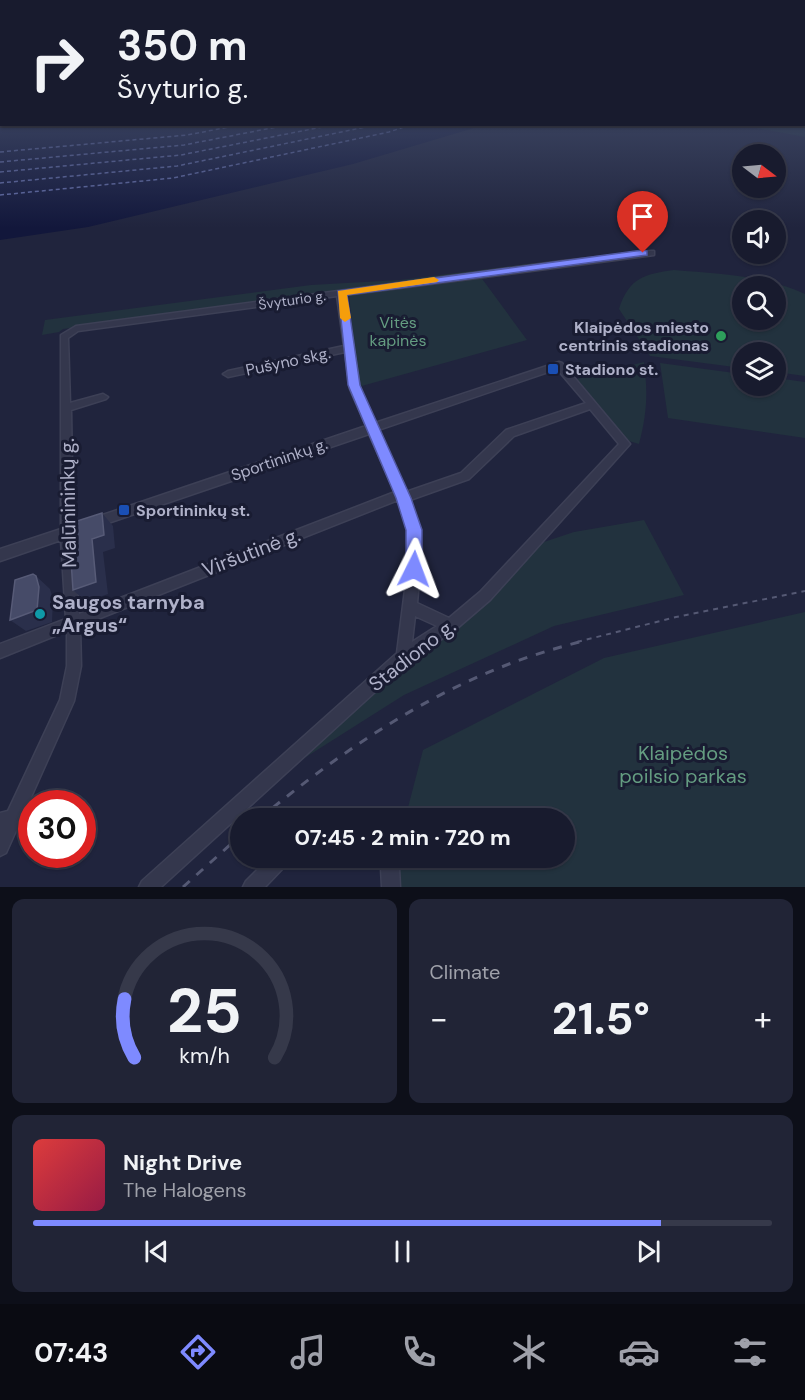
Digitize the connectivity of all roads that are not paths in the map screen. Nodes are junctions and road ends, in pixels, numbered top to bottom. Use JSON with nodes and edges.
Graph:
{"nodes":[{"id":1,"x":651,"y":253,"type":"dead end"},
{"id":2,"x":341,"y":293,"type":"junction"},
{"id":3,"x":76,"y":329,"type":"joint"},
{"id":4,"x":349,"y":348,"type":"junction"},
{"id":5,"x":559,"y":365,"type":"joint"},
{"id":6,"x":228,"y":375,"type":"dead end"},
{"id":7,"x":103,"y":397,"type":"dead end"},
{"id":8,"x":592,"y":405,"type":"junction"},
{"id":9,"x":67,"y":408,"type":"junction"},
{"id":10,"x":371,"y":428,"type":"junction"},
{"id":11,"x":402,"y":496,"type":"junction"},
{"id":12,"x":67,"y":531,"type":"junction"},
{"id":13,"x":0,"y":555,"type":"edge"},
{"id":14,"x":410,"y":607,"type":"junction"},
{"id":15,"x":74,"y":621,"type":"junction"},
{"id":16,"x":450,"y":625,"type":"junction"},
{"id":17,"x":0,"y":651,"type":"edge"},
{"id":18,"x":404,"y":656,"type":"junction"},
{"id":19,"x":6,"y":820,"type":"edge"},
{"id":20,"x":0,"y":847,"type":"edge"},
{"id":21,"x":271,"y":868,"type":"edge"},
{"id":22,"x":390,"y":868,"type":"edge"},
{"id":23,"x":148,"y":887,"type":"edge"},
{"id":24,"x":252,"y":887,"type":"edge"},
{"id":25,"x":391,"y":887,"type":"edge"}],
"edges":[{"from":1,"to":2,"type":"street","name":"Švyturio g."},
{"from":2,"to":3,"type":"street","name":"Švyturio g."},
{"from":2,"to":4,"type":"street"},
{"from":3,"to":9,"type":"street","name":"Malūnininkų g."},
{"from":4,"to":6,"type":"street","name":"Pušyno skg."},
{"from":4,"to":10,"type":"street"},
{"from":5,"to":8,"type":"street","name":"Stadiono g."},
{"from":5,"to":10,"type":"street","name":"Sportininkų g."},
{"from":7,"to":9,"type":"street"},
{"from":8,"to":11,"type":"street"},
{"from":8,"to":16,"type":"street","name":"Stadiono g."},
{"from":9,"to":12,"type":"street","name":"Malūnininkų g."},
{"from":10,"to":11,"type":"street"},
{"from":10,"to":12,"type":"street","name":"Sportininkų g."},
{"from":11,"to":14,"type":"street"},
{"from":11,"to":15,"type":"street","name":"Viršutinė g."},
{"from":12,"to":13,"type":"street","name":"Sportininkų g."},
{"from":12,"to":15,"type":"street","name":"Malūnininkų g."},
{"from":14,"to":16,"type":"street"},
{"from":14,"to":18,"type":"street"},
{"from":15,"to":17,"type":"street","name":"Viršutinė g."},
{"from":15,"to":19,"type":"street","name":"Malūnininkų g."},
{"from":16,"to":18,"type":"street","name":"Stadiono g."},
{"from":18,"to":23,"type":"street","name":"Stadiono g."},
{"from":19,"to":20,"type":"street","name":"Malūnininkų g."},
{"from":21,"to":24,"type":"street"},
{"from":22,"to":25,"type":"street"}]}
